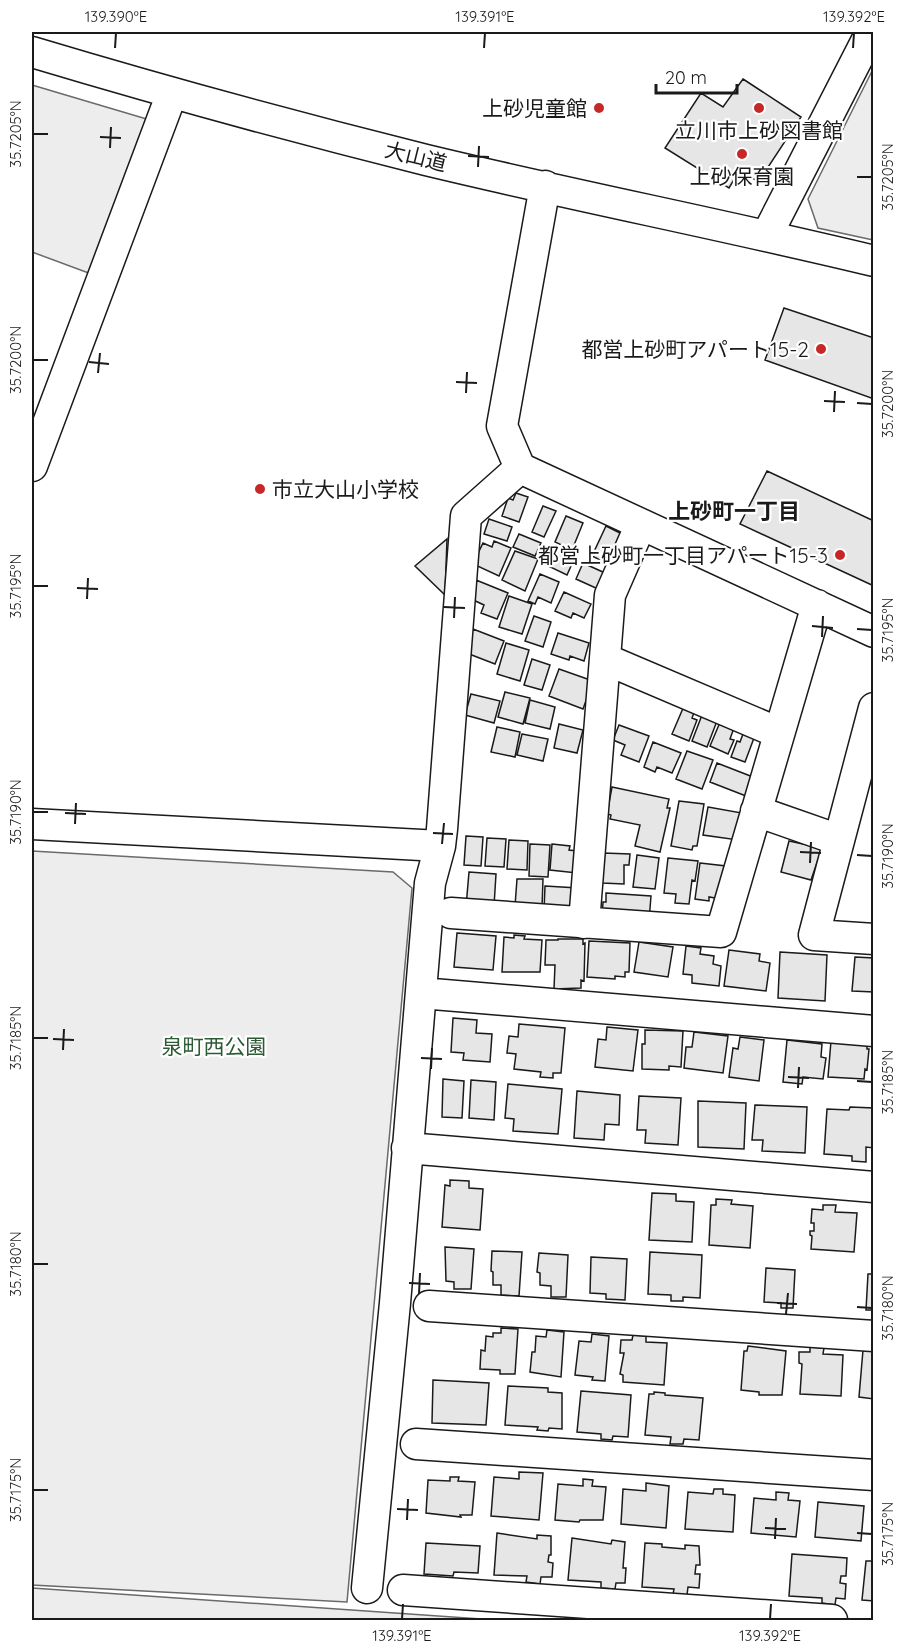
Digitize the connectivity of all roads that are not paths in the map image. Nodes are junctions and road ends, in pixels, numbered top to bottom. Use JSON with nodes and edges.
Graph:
{"nodes":[{"id":1,"x":871,"y":32,"type":"edge"},
{"id":2,"x":32,"y":52,"type":"edge"},
{"id":3,"x":172,"y":93,"type":"junction"},
{"id":4,"x":545,"y":186,"type":"junction"},
{"id":5,"x":767,"y":235,"type":"junction"},
{"id":6,"x":873,"y":261,"type":"edge"},
{"id":7,"x":32,"y":466,"type":"edge"},
{"id":8,"x":520,"y":468,"type":"junction"},
{"id":9,"x":640,"y":524,"type":"junction"},
{"id":10,"x":817,"y":605,"type":"junction"},
{"id":11,"x":873,"y":632,"type":"edge"},
{"id":12,"x":605,"y":659,"type":"junction"},
{"id":13,"x":873,"y":708,"type":"edge"},
{"id":14,"x":779,"y":733,"type":"junction"},
{"id":15,"x":756,"y":811,"type":"junction"},
{"id":16,"x":32,"y":824,"type":"edge"},
{"id":17,"x":838,"y":840,"type":"junction"},
{"id":18,"x":440,"y":846,"type":"junction"},
{"id":19,"x":451,"y":913,"type":"dead end"},
{"id":20,"x":584,"y":923,"type":"junction"},
{"id":21,"x":873,"y":939,"type":"edge"},
{"id":22,"x":421,"y":993,"type":"junction"},
{"id":23,"x":873,"y":1031,"type":"edge"},
{"id":24,"x":407,"y":1148,"type":"junction"},
{"id":25,"x":873,"y":1187,"type":"edge"},
{"id":26,"x":429,"y":1306,"type":"dead end"},
{"id":27,"x":873,"y":1336,"type":"edge"},
{"id":28,"x":416,"y":1444,"type":"dead end"},
{"id":29,"x":873,"y":1475,"type":"edge"},
{"id":30,"x":367,"y":1588,"type":"dead end"},
{"id":31,"x":403,"y":1590,"type":"dead end"},
{"id":32,"x":832,"y":1620,"type":"edge"}],
"edges":[{"from":1,"to":5,"type":"street"},
{"from":2,"to":3,"type":"street","name":"大山道"},
{"from":3,"to":4,"type":"street","name":"大山道"},
{"from":3,"to":7,"type":"street"},
{"from":4,"to":5,"type":"street","name":"大山道"},
{"from":4,"to":8,"type":"street"},
{"from":5,"to":6,"type":"street","name":"大山道"},
{"from":8,"to":9,"type":"street"},
{"from":8,"to":18,"type":"street"},
{"from":9,"to":10,"type":"street"},
{"from":9,"to":12,"type":"street"},
{"from":10,"to":11,"type":"street"},
{"from":10,"to":14,"type":"street"},
{"from":12,"to":14,"type":"street"},
{"from":12,"to":20,"type":"street"},
{"from":13,"to":17,"type":"street"},
{"from":14,"to":15,"type":"street"},
{"from":15,"to":17,"type":"street"},
{"from":15,"to":20,"type":"street"},
{"from":16,"to":18,"type":"street"},
{"from":17,"to":21,"type":"street"},
{"from":18,"to":22,"type":"street"},
{"from":19,"to":20,"type":"street"},
{"from":22,"to":23,"type":"street"},
{"from":22,"to":24,"type":"street"},
{"from":24,"to":25,"type":"street"},
{"from":24,"to":30,"type":"street"},
{"from":26,"to":27,"type":"street"},
{"from":28,"to":29,"type":"street"},
{"from":31,"to":32,"type":"street"}]}
